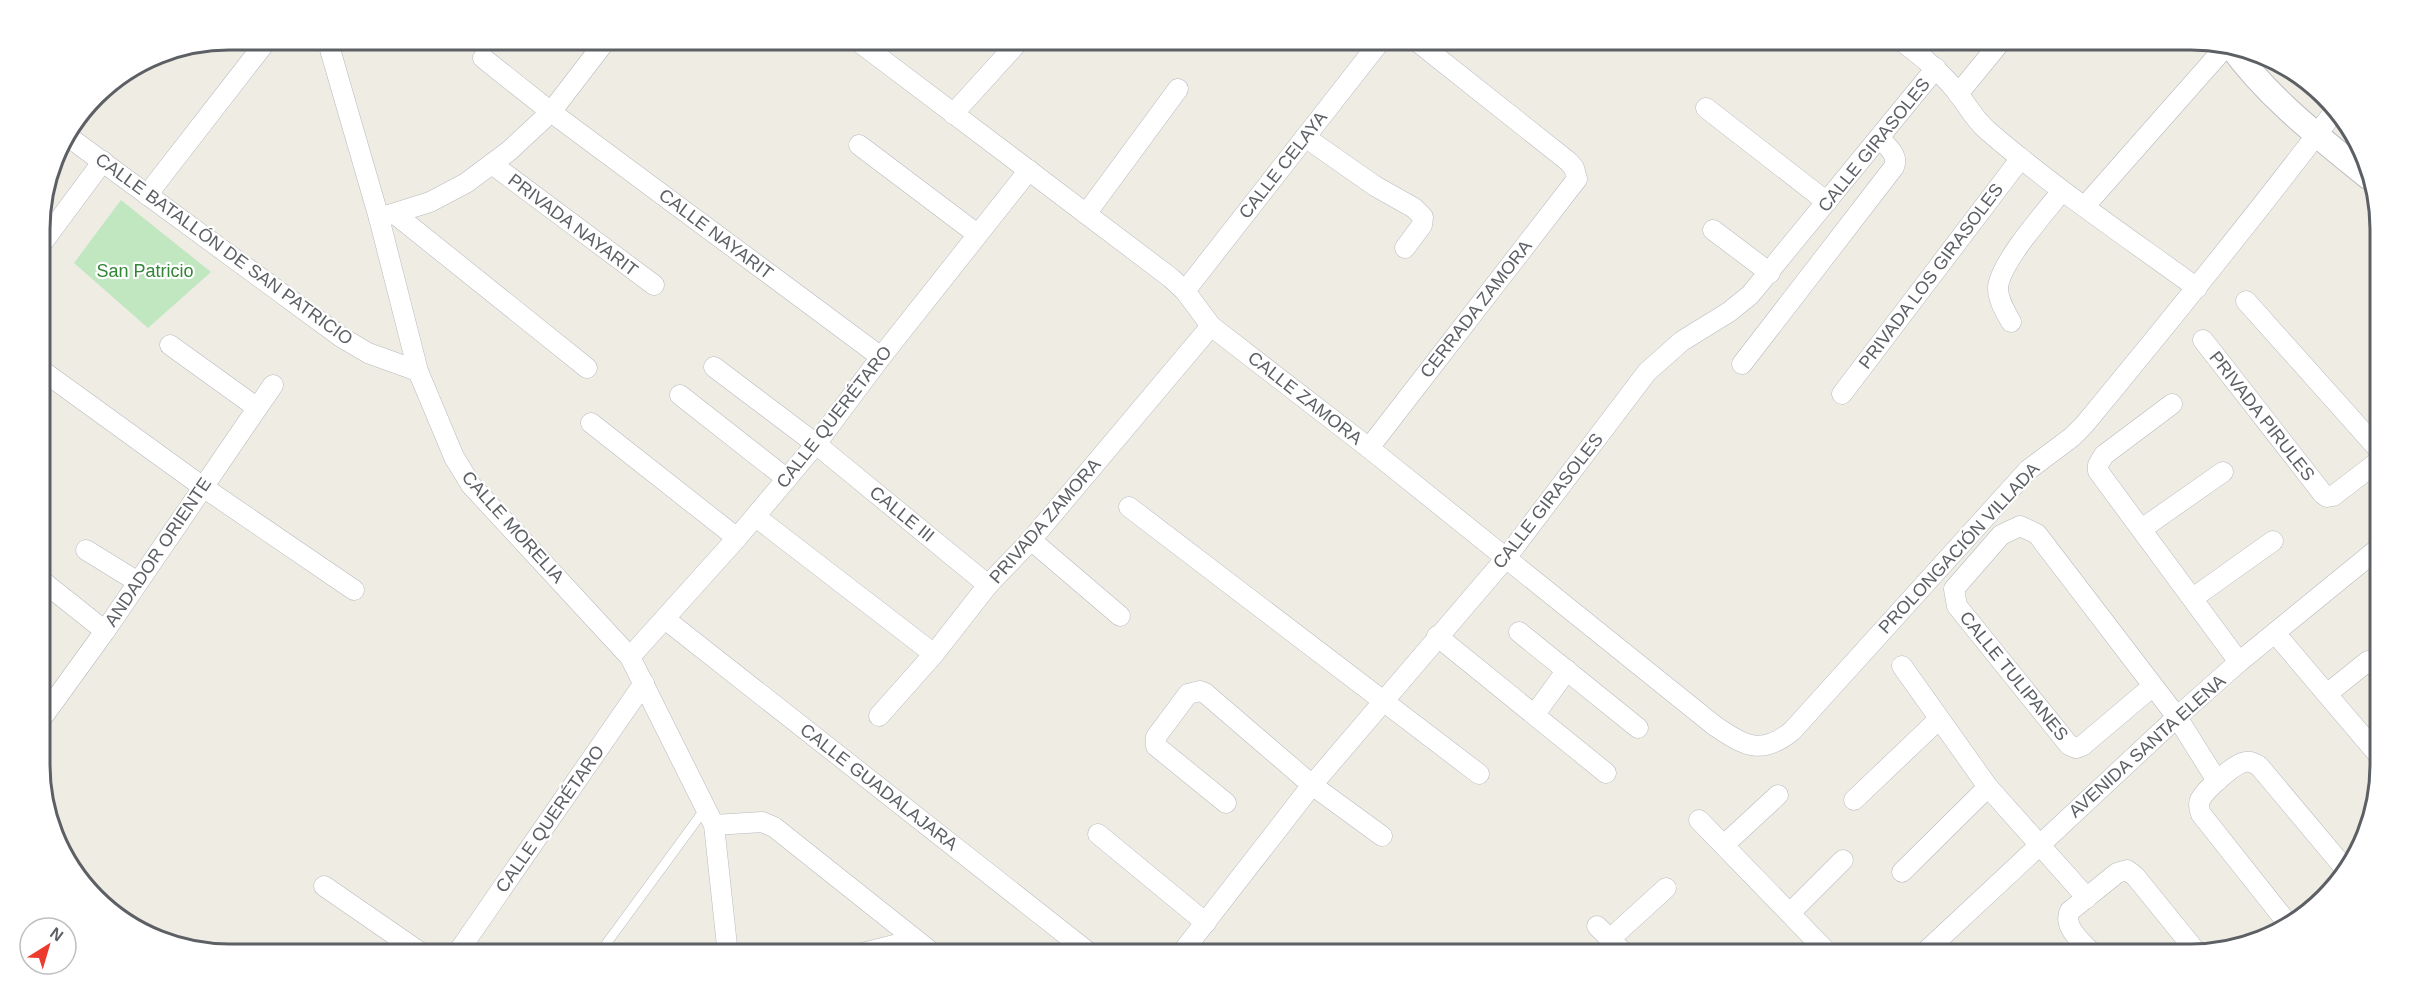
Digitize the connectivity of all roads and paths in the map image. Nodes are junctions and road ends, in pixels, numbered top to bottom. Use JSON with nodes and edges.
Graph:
{"nodes":[{"id":1,"x":1374,"y":49,"type":"edge"},
{"id":2,"x":1427,"y":49,"type":"edge"},
{"id":3,"x":1912,"y":49,"type":"edge"},
{"id":4,"x":1995,"y":49,"type":"edge"},
{"id":5,"x":259,"y":50,"type":"edge"},
{"id":6,"x":331,"y":50,"type":"edge"},
{"id":7,"x":599,"y":50,"type":"edge"},
{"id":8,"x":869,"y":50,"type":"edge"},
{"id":9,"x":1011,"y":50,"type":"edge"},
{"id":10,"x":2235,"y":55,"type":"edge"},
{"id":11,"x":483,"y":58,"type":"dead end"},
{"id":12,"x":2244,"y":58,"type":"edge"},
{"id":13,"x":1936,"y":68,"type":"junction"},
{"id":14,"x":1178,"y":89,"type":"dead end"},
{"id":15,"x":1958,"y":94,"type":"junction"},
{"id":16,"x":1706,"y":108,"type":"dead end"},
{"id":17,"x":551,"y":112,"type":"junction"},
{"id":18,"x":953,"y":114,"type":"junction"},
{"id":19,"x":2331,"y":117,"type":"edge"},
{"id":20,"x":2318,"y":136,"type":"junction"},
{"id":21,"x":1305,"y":137,"type":"junction"},
{"id":22,"x":1879,"y":138,"type":"junction"},
{"id":23,"x":73,"y":140,"type":"edge"},
{"id":24,"x":859,"y":145,"type":"dead end"},
{"id":25,"x":2020,"y":158,"type":"junction"},
{"id":26,"x":103,"y":161,"type":"junction"},
{"id":27,"x":492,"y":164,"type":"junction"},
{"id":28,"x":2358,"y":164,"type":"edge"},
{"id":29,"x":1029,"y":170,"type":"junction"},
{"id":30,"x":2062,"y":191,"type":"junction"},
{"id":31,"x":147,"y":195,"type":"junction"},
{"id":32,"x":1827,"y":202,"type":"junction"},
{"id":33,"x":2085,"y":206,"type":"junction"},
{"id":34,"x":1086,"y":214,"type":"junction"},
{"id":35,"x":50,"y":216,"type":"edge"},
{"id":36,"x":387,"y":216,"type":"junction"},
{"id":37,"x":1713,"y":230,"type":"dead end"},
{"id":38,"x":977,"y":234,"type":"junction"},
{"id":39,"x":1405,"y":248,"type":"dead end"},
{"id":40,"x":1770,"y":273,"type":"junction"},
{"id":41,"x":654,"y":285,"type":"dead end"},
{"id":42,"x":2197,"y":288,"type":"junction"},
{"id":43,"x":1185,"y":291,"type":"junction"},
{"id":44,"x":2246,"y":301,"type":"dead end"},
{"id":45,"x":2011,"y":322,"type":"dead end"},
{"id":46,"x":1211,"y":326,"type":"junction"},
{"id":47,"x":2203,"y":340,"type":"dead end"},
{"id":48,"x":170,"y":345,"type":"dead end"},
{"id":49,"x":881,"y":357,"type":"junction"},
{"id":50,"x":1742,"y":364,"type":"dead end"},
{"id":51,"x":714,"y":367,"type":"dead end"},
{"id":52,"x":587,"y":368,"type":"dead end"},
{"id":53,"x":418,"y":370,"type":"junction"},
{"id":54,"x":50,"y":376,"type":"edge"},
{"id":55,"x":273,"y":385,"type":"dead end"},
{"id":56,"x":1842,"y":394,"type":"dead end"},
{"id":57,"x":680,"y":395,"type":"dead end"},
{"id":58,"x":2172,"y":404,"type":"dead end"},
{"id":59,"x":256,"y":407,"type":"junction"},
{"id":60,"x":591,"y":423,"type":"dead end"},
{"id":61,"x":2370,"y":440,"type":"edge"},
{"id":62,"x":816,"y":444,"type":"junction"},
{"id":63,"x":1369,"y":448,"type":"junction"},
{"id":64,"x":2370,"y":468,"type":"edge"},
{"id":65,"x":2223,"y":472,"type":"dead end"},
{"id":66,"x":787,"y":479,"type":"junction"},
{"id":67,"x":203,"y":487,"type":"junction"},
{"id":68,"x":1129,"y":507,"type":"dead end"},
{"id":69,"x":756,"y":517,"type":"junction"},
{"id":70,"x":2143,"y":528,"type":"junction"},
{"id":71,"x":737,"y":538,"type":"junction"},
{"id":72,"x":1031,"y":540,"type":"junction"},
{"id":73,"x":2273,"y":541,"type":"dead end"},
{"id":74,"x":86,"y":550,"type":"dead end"},
{"id":75,"x":2370,"y":555,"type":"edge"},
{"id":76,"x":1506,"y":558,"type":"junction"},
{"id":77,"x":138,"y":582,"type":"junction"},
{"id":78,"x":988,"y":585,"type":"junction"},
{"id":79,"x":50,"y":587,"type":"edge"},
{"id":80,"x":354,"y":590,"type":"dead end"},
{"id":81,"x":2193,"y":598,"type":"junction"},
{"id":82,"x":1120,"y":616,"type":"dead end"},
{"id":83,"x":665,"y":619,"type":"junction"},
{"id":84,"x":105,"y":631,"type":"junction"},
{"id":85,"x":1519,"y":632,"type":"dead end"},
{"id":86,"x":2276,"y":633,"type":"junction"},
{"id":87,"x":1437,"y":636,"type":"junction"},
{"id":88,"x":934,"y":654,"type":"junction"},
{"id":89,"x":630,"y":657,"type":"junction"},
{"id":90,"x":2240,"y":662,"type":"junction"},
{"id":91,"x":2370,"y":663,"type":"edge"},
{"id":92,"x":1902,"y":666,"type":"dead end"},
{"id":93,"x":1567,"y":670,"type":"junction"},
{"id":94,"x":644,"y":683,"type":"junction"},
{"id":95,"x":2153,"y":686,"type":"junction"},
{"id":96,"x":2327,"y":693,"type":"junction"},
{"id":97,"x":1384,"y":699,"type":"junction"},
{"id":98,"x":50,"y":702,"type":"edge"},
{"id":99,"x":1535,"y":714,"type":"junction"},
{"id":100,"x":879,"y":716,"type":"dead end"},
{"id":101,"x":2177,"y":717,"type":"junction"},
{"id":102,"x":1938,"y":720,"type":"junction"},
{"id":103,"x":1638,"y":728,"type":"dead end"},
{"id":104,"x":2370,"y":745,"type":"edge"},
{"id":105,"x":1762,"y":747,"type":"joint"},
{"id":106,"x":1606,"y":773,"type":"dead end"},
{"id":107,"x":1479,"y":774,"type":"dead end"},
{"id":108,"x":2217,"y":781,"type":"junction"},
{"id":109,"x":1312,"y":784,"type":"junction"},
{"id":110,"x":1988,"y":787,"type":"junction"},
{"id":111,"x":1778,"y":795,"type":"dead end"},
{"id":112,"x":1854,"y":800,"type":"dead end"},
{"id":113,"x":1226,"y":803,"type":"dead end"},
{"id":114,"x":710,"y":816,"type":"junction"},
{"id":115,"x":1699,"y":820,"type":"dead end"},
{"id":116,"x":1098,"y":834,"type":"dead end"},
{"id":117,"x":1382,"y":836,"type":"dead end"},
{"id":118,"x":1724,"y":845,"type":"junction"},
{"id":119,"x":2037,"y":845,"type":"junction"},
{"id":120,"x":1843,"y":860,"type":"dead end"},
{"id":121,"x":2341,"y":864,"type":"edge"},
{"id":122,"x":1902,"y":872,"type":"dead end"},
{"id":123,"x":324,"y":886,"type":"dead end"},
{"id":124,"x":1666,"y":888,"type":"dead end"},
{"id":125,"x":2087,"y":898,"type":"junction"},
{"id":126,"x":1790,"y":913,"type":"junction"},
{"id":127,"x":2284,"y":919,"type":"edge"},
{"id":128,"x":1206,"y":923,"type":"junction"},
{"id":129,"x":914,"y":940,"type":"junction"},
{"id":130,"x":408,"y":944,"type":"edge"},
{"id":131,"x":464,"y":944,"type":"edge"},
{"id":132,"x":607,"y":944,"type":"edge"},
{"id":133,"x":727,"y":944,"type":"edge"},
{"id":134,"x":898,"y":944,"type":"edge"},
{"id":135,"x":919,"y":944,"type":"edge"},
{"id":136,"x":1078,"y":944,"type":"edge"},
{"id":137,"x":1191,"y":944,"type":"edge"},
{"id":138,"x":1614,"y":944,"type":"edge"},
{"id":139,"x":1820,"y":944,"type":"edge"},
{"id":140,"x":1934,"y":944,"type":"edge"},
{"id":141,"x":2085,"y":944,"type":"edge"},
{"id":142,"x":2190,"y":944,"type":"edge"}],
"edges":[{"from":1,"to":21,"type":"street","name":"CALLE CELAYA"},
{"from":2,"to":63,"type":"street","name":"CERRADA ZAMORA"},
{"from":3,"to":13,"type":"street"},
{"from":4,"to":15,"type":"street","name":"CALLE GIRASOLES"},
{"from":5,"to":31,"type":"street"},
{"from":6,"to":36,"type":"street","name":"CALLE MORELIA"},
{"from":7,"to":17,"type":"street"},
{"from":8,"to":18,"type":"street","name":"CALLE ZAMORA"},
{"from":9,"to":18,"type":"street"},
{"from":10,"to":33,"type":"street"},
{"from":11,"to":17,"type":"street"},
{"from":12,"to":20,"type":"street"},
{"from":13,"to":15,"type":"street"},
{"from":13,"to":22,"type":"street","name":"CALLE GIRASOLES"},
{"from":14,"to":34,"type":"street"},
{"from":15,"to":25,"type":"street"},
{"from":16,"to":32,"type":"street"},
{"from":17,"to":27,"type":"street"},
{"from":17,"to":49,"type":"street","name":"CALLE NAYARIT"},
{"from":18,"to":29,"type":"street","name":"CALLE ZAMORA"},
{"from":19,"to":20,"type":"street","name":"PROLONGACIÓN VILLADA"},
{"from":20,"to":28,"type":"street"},
{"from":20,"to":42,"type":"street","name":"PROLONGACIÓN VILLADA"},
{"from":21,"to":39,"type":"street"},
{"from":21,"to":43,"type":"street","name":"CALLE CELAYA"},
{"from":22,"to":32,"type":"street","name":"CALLE GIRASOLES"},
{"from":22,"to":50,"type":"street"},
{"from":23,"to":26,"type":"street","name":"CALLE BATALLÓN DE SAN PATRICIO"},
{"from":24,"to":38,"type":"street"},
{"from":25,"to":30,"type":"street"},
{"from":25,"to":56,"type":"street","name":"PRIVADA LOS GIRASOLES"},
{"from":26,"to":31,"type":"street","name":"CALLE BATALLÓN DE SAN PATRICIO"},
{"from":26,"to":35,"type":"street"},
{"from":27,"to":36,"type":"street"},
{"from":27,"to":41,"type":"street","name":"PRIVADA NAYARIT"},
{"from":29,"to":34,"type":"street","name":"CALLE ZAMORA"},
{"from":29,"to":38,"type":"street","name":"CALLE QUERÉTARO"},
{"from":30,"to":33,"type":"street"},
{"from":30,"to":45,"type":"street"},
{"from":31,"to":53,"type":"street","name":"CALLE BATALLÓN DE SAN PATRICIO"},
{"from":32,"to":40,"type":"street","name":"CALLE GIRASOLES"},
{"from":33,"to":42,"type":"street"},
{"from":34,"to":43,"type":"street","name":"CALLE ZAMORA"},
{"from":36,"to":52,"type":"street"},
{"from":36,"to":53,"type":"street","name":"CALLE MORELIA"},
{"from":37,"to":40,"type":"street"},
{"from":38,"to":49,"type":"street","name":"CALLE QUERÉTARO"},
{"from":40,"to":76,"type":"street","name":"CALLE GIRASOLES"},
{"from":42,"to":105,"type":"street","name":"PROLONGACIÓN VILLADA"},
{"from":43,"to":46,"type":"street","name":"CALLE ZAMORA"},
{"from":44,"to":61,"type":"street"},
{"from":46,"to":63,"type":"street","name":"CALLE ZAMORA"},
{"from":46,"to":72,"type":"street","name":"PRIVADA ZAMORA"},
{"from":47,"to":64,"type":"street","name":"PRIVADA PIRULES"},
{"from":48,"to":59,"type":"street"},
{"from":49,"to":62,"type":"street","name":"CALLE QUERÉTARO"},
{"from":51,"to":62,"type":"street","name":"CALLE III"},
{"from":53,"to":89,"type":"street","name":"CALLE MORELIA"},
{"from":54,"to":67,"type":"street"},
{"from":55,"to":59,"type":"street","name":"ANDADOR ORIENTE"},
{"from":57,"to":66,"type":"street"},
{"from":58,"to":70,"type":"street"},
{"from":59,"to":67,"type":"street","name":"ANDADOR ORIENTE"},
{"from":60,"to":71,"type":"street"},
{"from":62,"to":66,"type":"street","name":"CALLE QUERÉTARO"},
{"from":62,"to":78,"type":"street","name":"CALLE III"},
{"from":63,"to":76,"type":"street","name":"CALLE ZAMORA"},
{"from":65,"to":70,"type":"street"},
{"from":66,"to":69,"type":"street","name":"CALLE QUERÉTARO"},
{"from":67,"to":77,"type":"street","name":"ANDADOR ORIENTE"},
{"from":67,"to":80,"type":"street"},
{"from":68,"to":97,"type":"street"},
{"from":69,"to":71,"type":"street","name":"CALLE QUERÉTARO"},
{"from":69,"to":88,"type":"street"},
{"from":70,"to":81,"type":"street"},
{"from":71,"to":83,"type":"street","name":"CALLE QUERÉTARO"},
{"from":72,"to":78,"type":"street","name":"PRIVADA ZAMORA"},
{"from":72,"to":82,"type":"street"},
{"from":73,"to":81,"type":"street"},
{"from":74,"to":77,"type":"street"},
{"from":75,"to":86,"type":"street","name":"AVENIDA SANTA ELENA"},
{"from":76,"to":87,"type":"street","name":"CALLE GIRASOLES"},
{"from":76,"to":105,"type":"street","name":"CALLE ZAMORA"},
{"from":77,"to":84,"type":"street","name":"ANDADOR ORIENTE"},
{"from":78,"to":88,"type":"street","name":"PRIVADA ZAMORA"},
{"from":79,"to":84,"type":"street"},
{"from":81,"to":90,"type":"street"},
{"from":83,"to":89,"type":"street","name":"CALLE QUERÉTARO"},
{"from":83,"to":136,"type":"street","name":"CALLE GUADALAJARA"},
{"from":84,"to":98,"type":"street","name":"ANDADOR ORIENTE"},
{"from":85,"to":93,"type":"street"},
{"from":86,"to":90,"type":"street","name":"AVENIDA SANTA ELENA"},
{"from":86,"to":96,"type":"street"},
{"from":87,"to":97,"type":"street","name":"CALLE GIRASOLES"},
{"from":87,"to":99,"type":"street"},
{"from":88,"to":100,"type":"street","name":"PRIVADA ZAMORA"},
{"from":89,"to":94,"type":"street","name":"CALLE MORELIA"},
{"from":90,"to":101,"type":"street","name":"AVENIDA SANTA ELENA"},
{"from":91,"to":96,"type":"street"},
{"from":92,"to":102,"type":"street"},
{"from":93,"to":99,"type":"street"},
{"from":93,"to":103,"type":"street"},
{"from":94,"to":114,"type":"street","name":"CALLE MORELIA"},
{"from":94,"to":131,"type":"street","name":"CALLE QUERÉTARO"},
{"from":95,"to":95,"type":"street","name":"CALLE TULIPANES"},
{"from":95,"to":101,"type":"street","name":"CALLE TULIPANES"},
{"from":96,"to":104,"type":"street"},
{"from":97,"to":107,"type":"street"},
{"from":97,"to":109,"type":"street","name":"CALLE GIRASOLES"},
{"from":99,"to":106,"type":"street"},
{"from":101,"to":108,"type":"street","name":"CALLE TULIPANES"},
{"from":101,"to":119,"type":"street","name":"AVENIDA SANTA ELENA"},
{"from":102,"to":110,"type":"street"},
{"from":102,"to":112,"type":"street"},
{"from":108,"to":121,"type":"street"},
{"from":108,"to":127,"type":"street"},
{"from":109,"to":113,"type":"street"},
{"from":109,"to":117,"type":"street"},
{"from":109,"to":128,"type":"street","name":"CALLE GIRASOLES"},
{"from":110,"to":119,"type":"street"},
{"from":110,"to":122,"type":"street"},
{"from":111,"to":118,"type":"street"},
{"from":114,"to":129,"type":"street"},
{"from":114,"to":132,"type":"lane"},
{"from":114,"to":133,"type":"street","name":"CALLE MORELIA"},
{"from":115,"to":118,"type":"street"},
{"from":116,"to":128,"type":"street"},
{"from":118,"to":126,"type":"street"},
{"from":119,"to":125,"type":"street"},
{"from":119,"to":140,"type":"street","name":"AVENIDA SANTA ELENA"},
{"from":120,"to":126,"type":"street"},
{"from":123,"to":130,"type":"street"},
{"from":124,"to":138,"type":"street"},
{"from":125,"to":141,"type":"street"},
{"from":125,"to":142,"type":"street"},
{"from":126,"to":139,"type":"street"},
{"from":128,"to":137,"type":"street","name":"CALLE GIRASOLES"},
{"from":129,"to":134,"type":"street"},
{"from":129,"to":135,"type":"street"}]}
